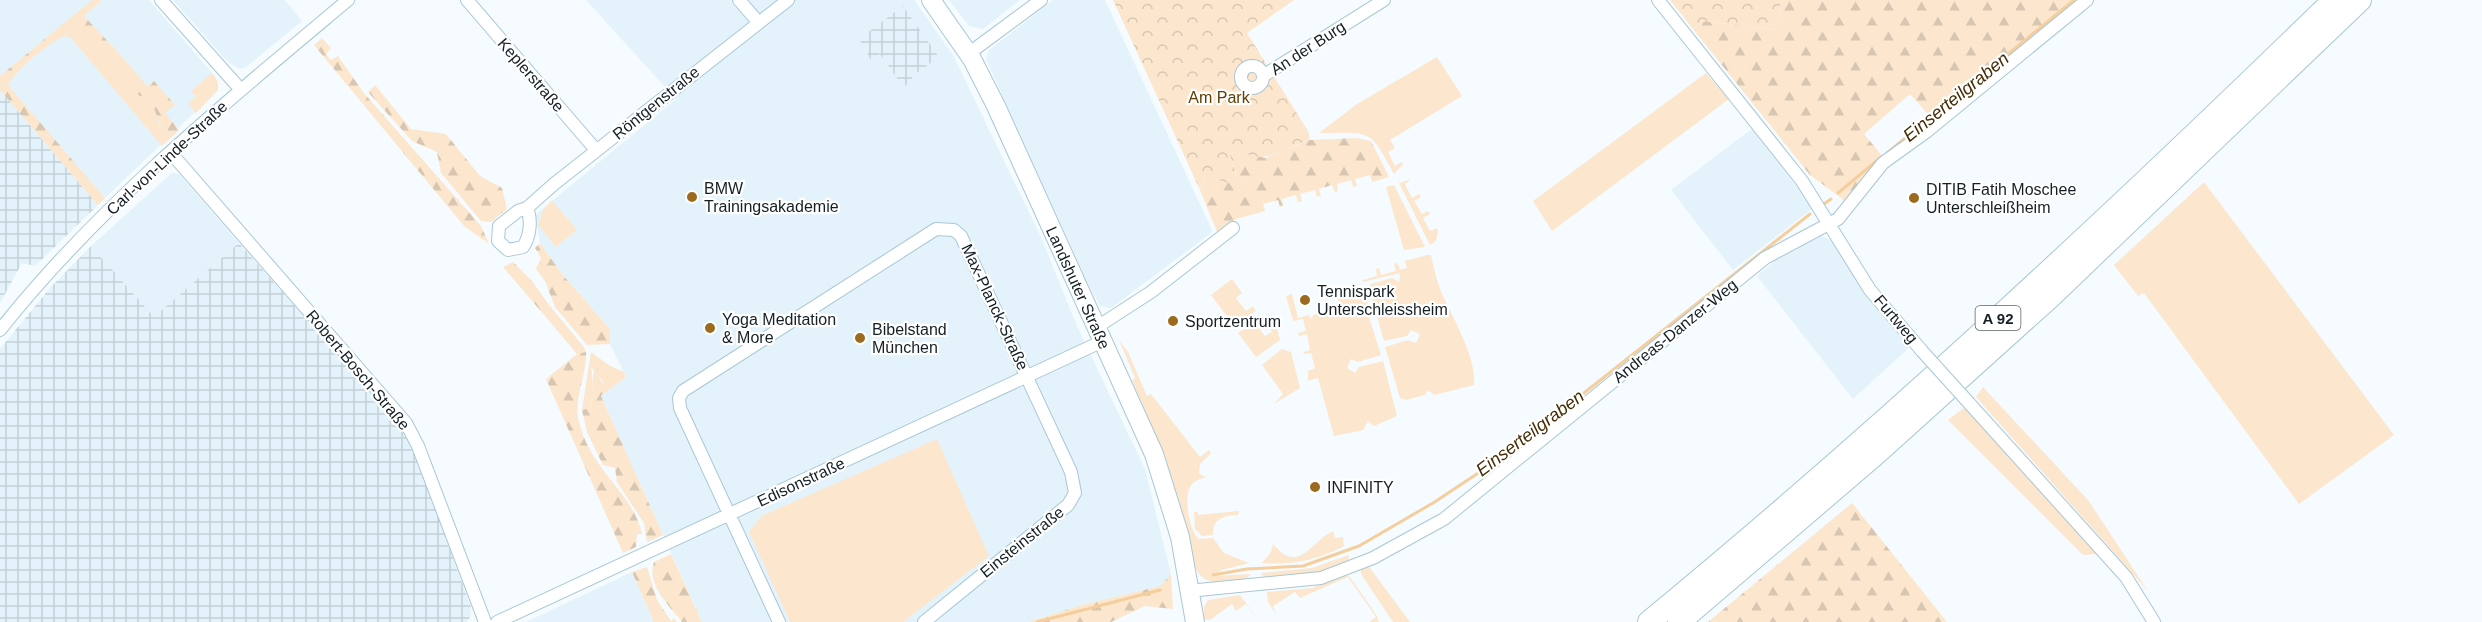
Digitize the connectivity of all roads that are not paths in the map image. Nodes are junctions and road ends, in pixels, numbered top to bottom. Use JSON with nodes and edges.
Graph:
{"nodes":[{"id":1,"x":161,"y":0,"type":"edge"},
{"id":2,"x":348,"y":0,"type":"edge"},
{"id":3,"x":467,"y":0,"type":"edge"},
{"id":4,"x":739,"y":0,"type":"edge"},
{"id":5,"x":788,"y":0,"type":"edge"},
{"id":6,"x":931,"y":0,"type":"edge"},
{"id":7,"x":1041,"y":0,"type":"edge"},
{"id":8,"x":1384,"y":0,"type":"edge"},
{"id":9,"x":1658,"y":0,"type":"edge"},
{"id":10,"x":2087,"y":0,"type":"edge"},
{"id":11,"x":2334,"y":0,"type":"edge"},
{"id":12,"x":2360,"y":0,"type":"edge"},
{"id":13,"x":759,"y":23,"type":"junction"},
{"id":14,"x":968,"y":54,"type":"junction"},
{"id":15,"x":1263,"y":76,"type":"dead end"},
{"id":16,"x":241,"y":90,"type":"junction"},
{"id":17,"x":596,"y":150,"type":"junction"},
{"id":18,"x":171,"y":153,"type":"junction"},
{"id":19,"x":527,"y":208,"type":"dead end"},
{"id":20,"x":1829,"y":225,"type":"junction"},
{"id":21,"x":1233,"y":228,"type":"dead end"},
{"id":22,"x":0,"y":330,"type":"edge"},
{"id":23,"x":1100,"y":334,"type":"junction"},
{"id":24,"x":1027,"y":377,"type":"junction"},
{"id":25,"x":730,"y":516,"type":"junction"},
{"id":26,"x":1188,"y":591,"type":"junction"},
{"id":27,"x":485,"y":622,"type":"edge"},
{"id":28,"x":497,"y":622,"type":"edge"},
{"id":29,"x":780,"y":622,"type":"edge"},
{"id":30,"x":924,"y":622,"type":"edge"},
{"id":31,"x":1184,"y":622,"type":"edge"},
{"id":32,"x":1195,"y":622,"type":"edge"},
{"id":33,"x":1649,"y":622,"type":"edge"},
{"id":34,"x":1679,"y":622,"type":"edge"},
{"id":35,"x":2154,"y":622,"type":"edge"}],
"edges":[{"from":1,"to":16,"type":"street"},
{"from":2,"to":16,"type":"street","name":"Carl-von-Linde-Straße"},
{"from":3,"to":17,"type":"street","name":"Keplerstraße"},
{"from":4,"to":13,"type":"street"},
{"from":5,"to":13,"type":"street","name":"Röntgenstraße"},
{"from":6,"to":14,"type":"main road","name":"Landshuter Straße"},
{"from":7,"to":14,"type":"street"},
{"from":8,"to":15,"type":"street","name":"An der Burg"},
{"from":9,"to":20,"type":"street","name":"Furtweg"},
{"from":10,"to":20,"type":"street","name":"Andreas-Danzer-Weg"},
{"from":11,"to":33,"type":"highway","number":"A 92"},
{"from":12,"to":34,"type":"highway","number":"A 92"},
{"from":13,"to":17,"type":"street","name":"Röntgenstraße"},
{"from":14,"to":23,"type":"main road","name":"Landshuter Straße"},
{"from":16,"to":18,"type":"street","name":"Carl-von-Linde-Straße"},
{"from":17,"to":19,"type":"street","name":"Röntgenstraße"},
{"from":18,"to":22,"type":"street","name":"Carl-von-Linde-Straße"},
{"from":18,"to":27,"type":"street","name":"Robert-Bosch-Straße"},
{"from":20,"to":26,"type":"street","name":"Andreas-Danzer-Weg"},
{"from":20,"to":35,"type":"street","name":"Furtweg","bridge":true},
{"from":21,"to":23,"type":"street","name":"Edisonstraße"},
{"from":23,"to":24,"type":"street","name":"Edisonstraße"},
{"from":23,"to":26,"type":"main road","name":"Landshuter Straße"},
{"from":24,"to":25,"type":"street","name":"Edisonstraße"},
{"from":24,"to":25,"type":"street","name":"Max-Planck-Straße"},
{"from":24,"to":30,"type":"street","name":"Einsteinstraße"},
{"from":25,"to":28,"type":"street","name":"Edisonstraße"},
{"from":25,"to":29,"type":"street"},
{"from":26,"to":31,"type":"main road","name":"Landshuter Straße"},
{"from":26,"to":32,"type":"main road","name":"Landshuter Straße"}]}
